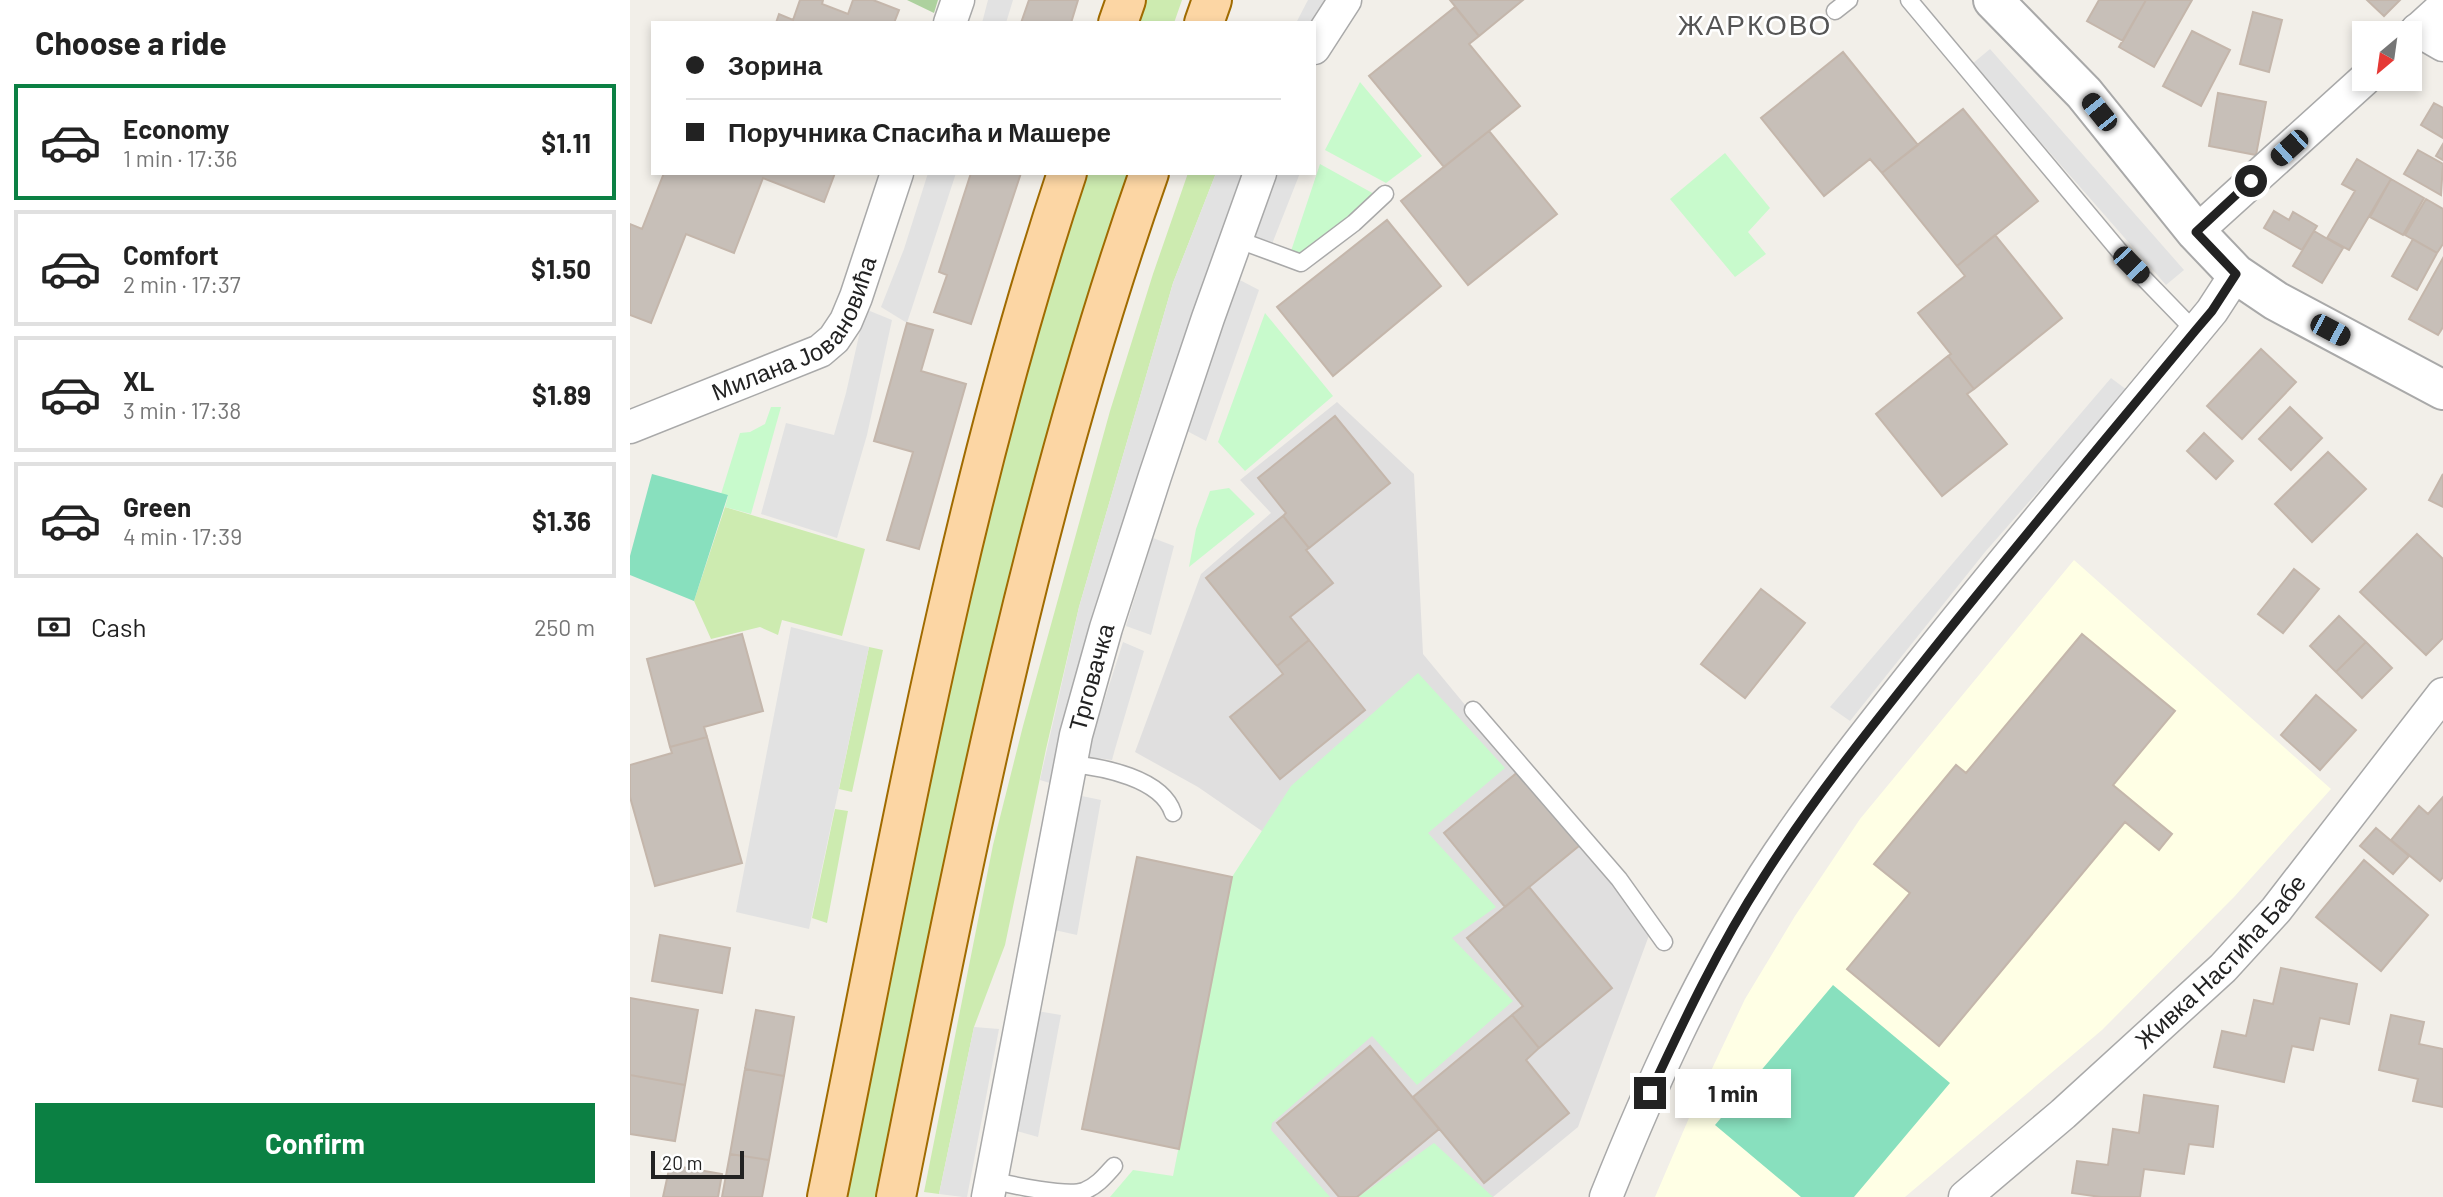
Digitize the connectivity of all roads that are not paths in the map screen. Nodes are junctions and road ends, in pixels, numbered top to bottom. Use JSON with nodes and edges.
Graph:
{"nodes":[{"id":1,"x":958,"y":0,"type":"edge"},
{"id":2,"x":1126,"y":0,"type":"edge"},
{"id":3,"x":1212,"y":0,"type":"edge"},
{"id":4,"x":1345,"y":0,"type":"edge"},
{"id":5,"x":1849,"y":0,"type":"edge"},
{"id":6,"x":1909,"y":0,"type":"edge"},
{"id":7,"x":1993,"y":0,"type":"edge"},
{"id":8,"x":2443,"y":7,"type":"edge"},
{"id":9,"x":1835,"y":11,"type":"dead end"},
{"id":10,"x":951,"y":21,"type":"edge"},
{"id":11,"x":1119,"y":21,"type":"edge"},
{"id":12,"x":1204,"y":21,"type":"edge"},
{"id":13,"x":2423,"y":38,"type":"edge"},
{"id":14,"x":1316,"y":45,"type":"edge"},
{"id":15,"x":2352,"y":91,"type":"edge"},
{"id":16,"x":896,"y":175,"type":"edge"},
{"id":17,"x":1066,"y":175,"type":"edge"},
{"id":18,"x":1148,"y":175,"type":"edge"},
{"id":19,"x":1259,"y":175,"type":"edge"},
{"id":20,"x":1385,"y":194,"type":"dead end"},
{"id":21,"x":2196,"y":232,"type":"junction"},
{"id":22,"x":1236,"y":239,"type":"junction"},
{"id":23,"x":2236,"y":274,"type":"junction"},
{"id":24,"x":2195,"y":331,"type":"junction"},
{"id":25,"x":2443,"y":390,"type":"edge"},
{"id":26,"x":630,"y":427,"type":"edge"},
{"id":27,"x":2443,"y":694,"type":"edge"},
{"id":28,"x":1474,"y":710,"type":"dead end"},
{"id":29,"x":1071,"y":764,"type":"junction"},
{"id":30,"x":1172,"y":813,"type":"dead end"},
{"id":31,"x":1664,"y":942,"type":"dead end"},
{"id":32,"x":1114,"y":1166,"type":"dead end"},
{"id":33,"x":990,"y":1189,"type":"edge"},
{"id":34,"x":827,"y":1197,"type":"edge"},
{"id":35,"x":896,"y":1197,"type":"edge"},
{"id":36,"x":1606,"y":1197,"type":"edge"},
{"id":37,"x":1965,"y":1197,"type":"edge"}],
"edges":[{"from":1,"to":10,"type":"street"},
{"from":2,"to":11,"type":"main road"},
{"from":3,"to":12,"type":"main road"},
{"from":4,"to":14,"type":"street"},
{"from":5,"to":9,"type":"lane"},
{"from":6,"to":24,"type":"lane"},
{"from":7,"to":21,"type":"street"},
{"from":8,"to":13,"type":"street"},
{"from":15,"to":21,"type":"street"},
{"from":16,"to":26,"type":"street","name":"Милана Јовановића"},
{"from":17,"to":34,"type":"main road"},
{"from":18,"to":35,"type":"main road"},
{"from":19,"to":22,"type":"street","name":"Трговачка"},
{"from":20,"to":22,"type":"lane"},
{"from":21,"to":23,"type":"street"},
{"from":22,"to":29,"type":"street","name":"Трговачка"},
{"from":23,"to":24,"type":"street"},
{"from":23,"to":25,"type":"street"},
{"from":24,"to":36,"type":"street"},
{"from":27,"to":37,"type":"street","name":"Живка Настића Бабе"},
{"from":28,"to":31,"type":"lane"},
{"from":29,"to":30,"type":"lane"},
{"from":29,"to":33,"type":"street","name":"Трговачка"},
{"from":32,"to":33,"type":"lane"}]}
